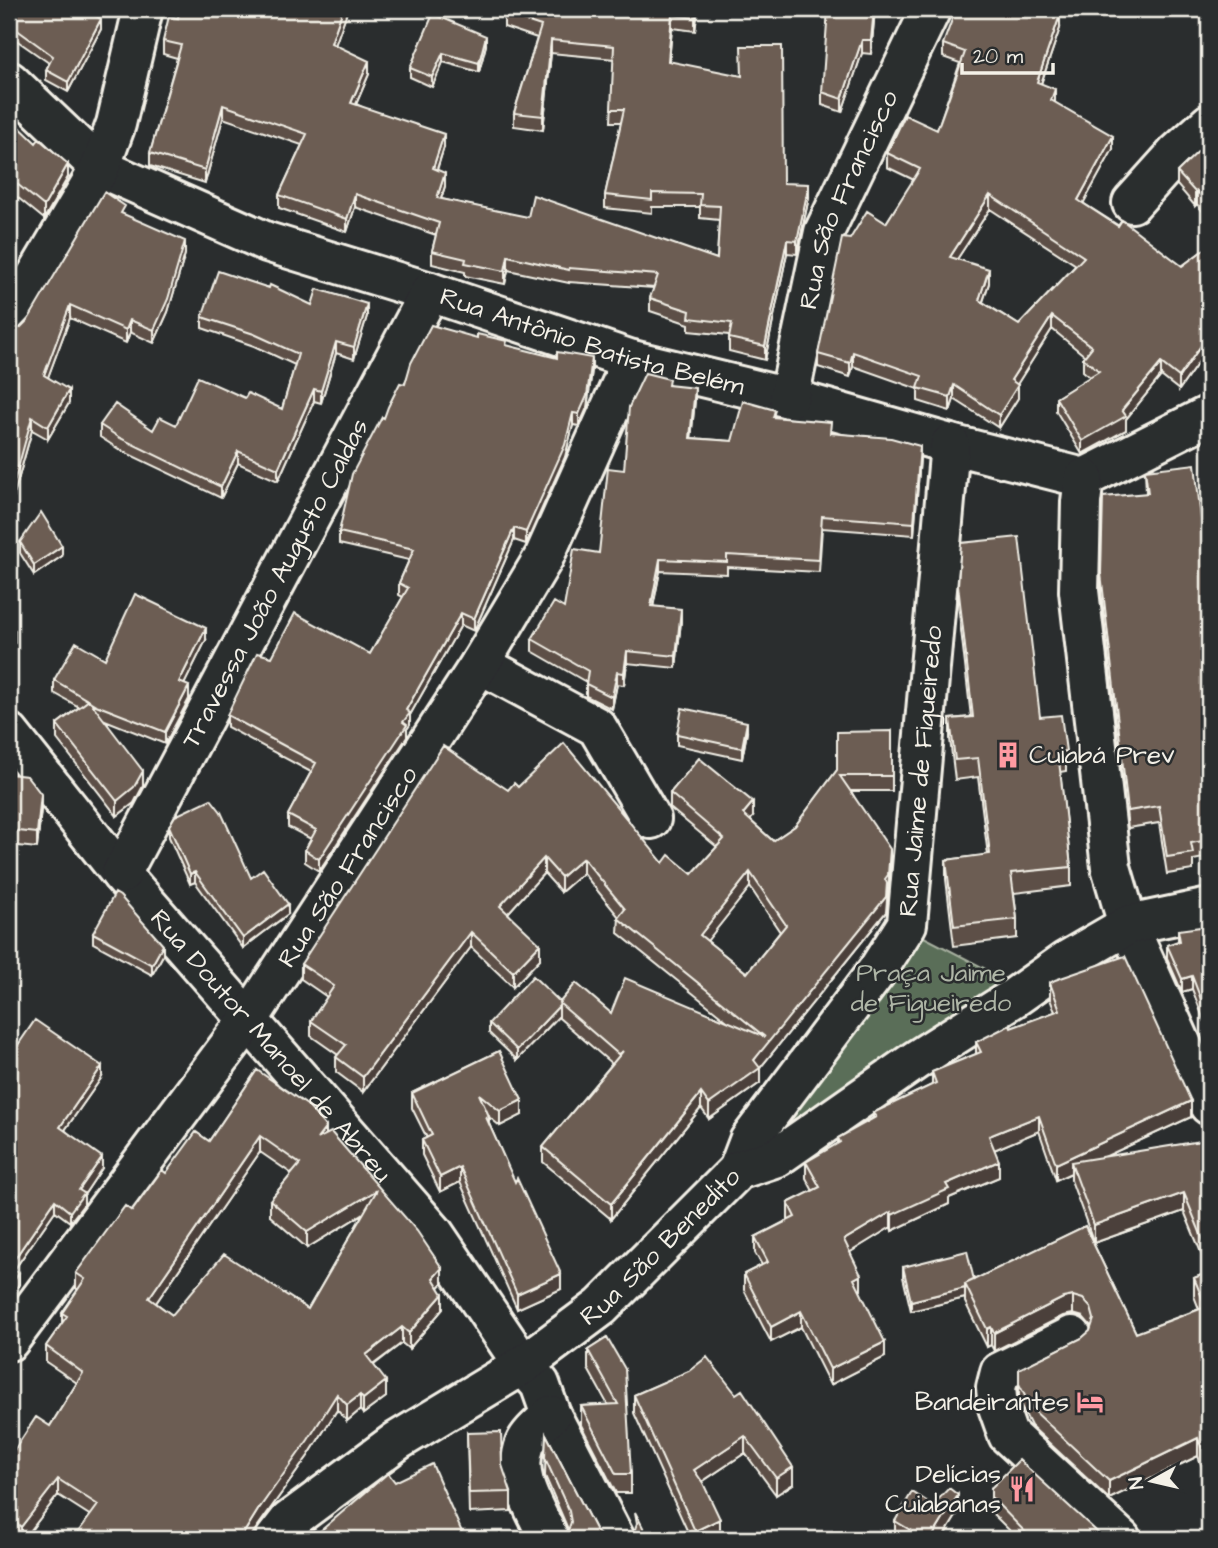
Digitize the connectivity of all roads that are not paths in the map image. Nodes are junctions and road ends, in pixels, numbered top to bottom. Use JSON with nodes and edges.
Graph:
{"nodes":[{"id":1,"x":143,"y":9,"type":"edge"},
{"id":2,"x":931,"y":9,"type":"edge"},
{"id":3,"x":9,"y":81,"type":"edge"},
{"id":4,"x":1209,"y":124,"type":"edge"},
{"id":5,"x":100,"y":168,"type":"junction"},
{"id":6,"x":1132,"y":203,"type":"dead end"},
{"id":7,"x":430,"y":292,"type":"junction"},
{"id":8,"x":9,"y":322,"type":"edge"},
{"id":9,"x":632,"y":360,"type":"junction"},
{"id":10,"x":789,"y":398,"type":"junction"},
{"id":11,"x":1209,"y":415,"type":"edge"},
{"id":12,"x":950,"y":444,"type":"junction"},
{"id":13,"x":1084,"y":478,"type":"junction"},
{"id":14,"x":480,"y":664,"type":"junction"},
{"id":15,"x":9,"y":733,"type":"edge"},
{"id":16,"x":651,"y":819,"type":"dead end"},
{"id":17,"x":121,"y":874,"type":"junction"},
{"id":18,"x":1209,"y":908,"type":"edge"},
{"id":19,"x":1128,"y":925,"type":"junction"},
{"id":20,"x":249,"y":1019,"type":"junction"},
{"id":21,"x":1209,"y":1105,"type":"edge"},
{"id":22,"x":738,"y":1170,"type":"junction"},
{"id":23,"x":1072,"y":1336,"type":"dead end"},
{"id":24,"x":9,"y":1341,"type":"edge"},
{"id":25,"x":523,"y":1365,"type":"junction"},
{"id":26,"x":551,"y":1415,"type":"junction"},
{"id":27,"x":275,"y":1539,"type":"edge"},
{"id":28,"x":549,"y":1539,"type":"edge"},
{"id":29,"x":615,"y":1539,"type":"edge"},
{"id":30,"x":1121,"y":1539,"type":"edge"}],
"edges":[{"from":1,"to":5,"type":"street"},
{"from":2,"to":10,"type":"street","name":"Rua São Francisco"},
{"from":3,"to":5,"type":"street","name":"Rua Antônio Batista Belém"},
{"from":4,"to":6,"type":"street"},
{"from":5,"to":7,"type":"street","name":"Rua Antônio Batista Belém"},
{"from":5,"to":8,"type":"street"},
{"from":7,"to":9,"type":"street","name":"Rua Antônio Batista Belém"},
{"from":7,"to":17,"type":"street","name":"Travessa João Augusto Caldas"},
{"from":9,"to":10,"type":"street","name":"Rua Antônio Batista Belém"},
{"from":9,"to":14,"type":"street","name":"Rua São Francisco"},
{"from":10,"to":12,"type":"street","name":"Rua Antônio Batista Belém"},
{"from":11,"to":13,"type":"street"},
{"from":12,"to":13,"type":"street","name":"Rua Antônio Batista Belém"},
{"from":12,"to":22,"type":"street","name":"Rua Jaime de Figueiredo"},
{"from":13,"to":19,"type":"street"},
{"from":14,"to":16,"type":"street"},
{"from":14,"to":20,"type":"street","name":"Rua São Francisco"},
{"from":15,"to":17,"type":"street","name":"Rua Doutor Manoel de Abreu"},
{"from":17,"to":20,"type":"street","name":"Rua Doutor Manoel de Abreu"},
{"from":18,"to":19,"type":"street","name":"Rua São Benedito"},
{"from":19,"to":21,"type":"street"},
{"from":19,"to":22,"type":"street","name":"Rua São Benedito"},
{"from":20,"to":24,"type":"street","name":"Rua São Francisco"},
{"from":20,"to":25,"type":"street","name":"Rua Doutor Manoel de Abreu"},
{"from":22,"to":25,"type":"street","name":"Rua São Benedito"},
{"from":23,"to":30,"type":"street"},
{"from":25,"to":26,"type":"street","name":"Rua Doutor Manoel de Abreu"},
{"from":25,"to":27,"type":"street","name":"Rua São Benedito"},
{"from":26,"to":28,"type":"street"},
{"from":26,"to":29,"type":"street","name":"Rua Doutor Manoel de Abreu"}]}
